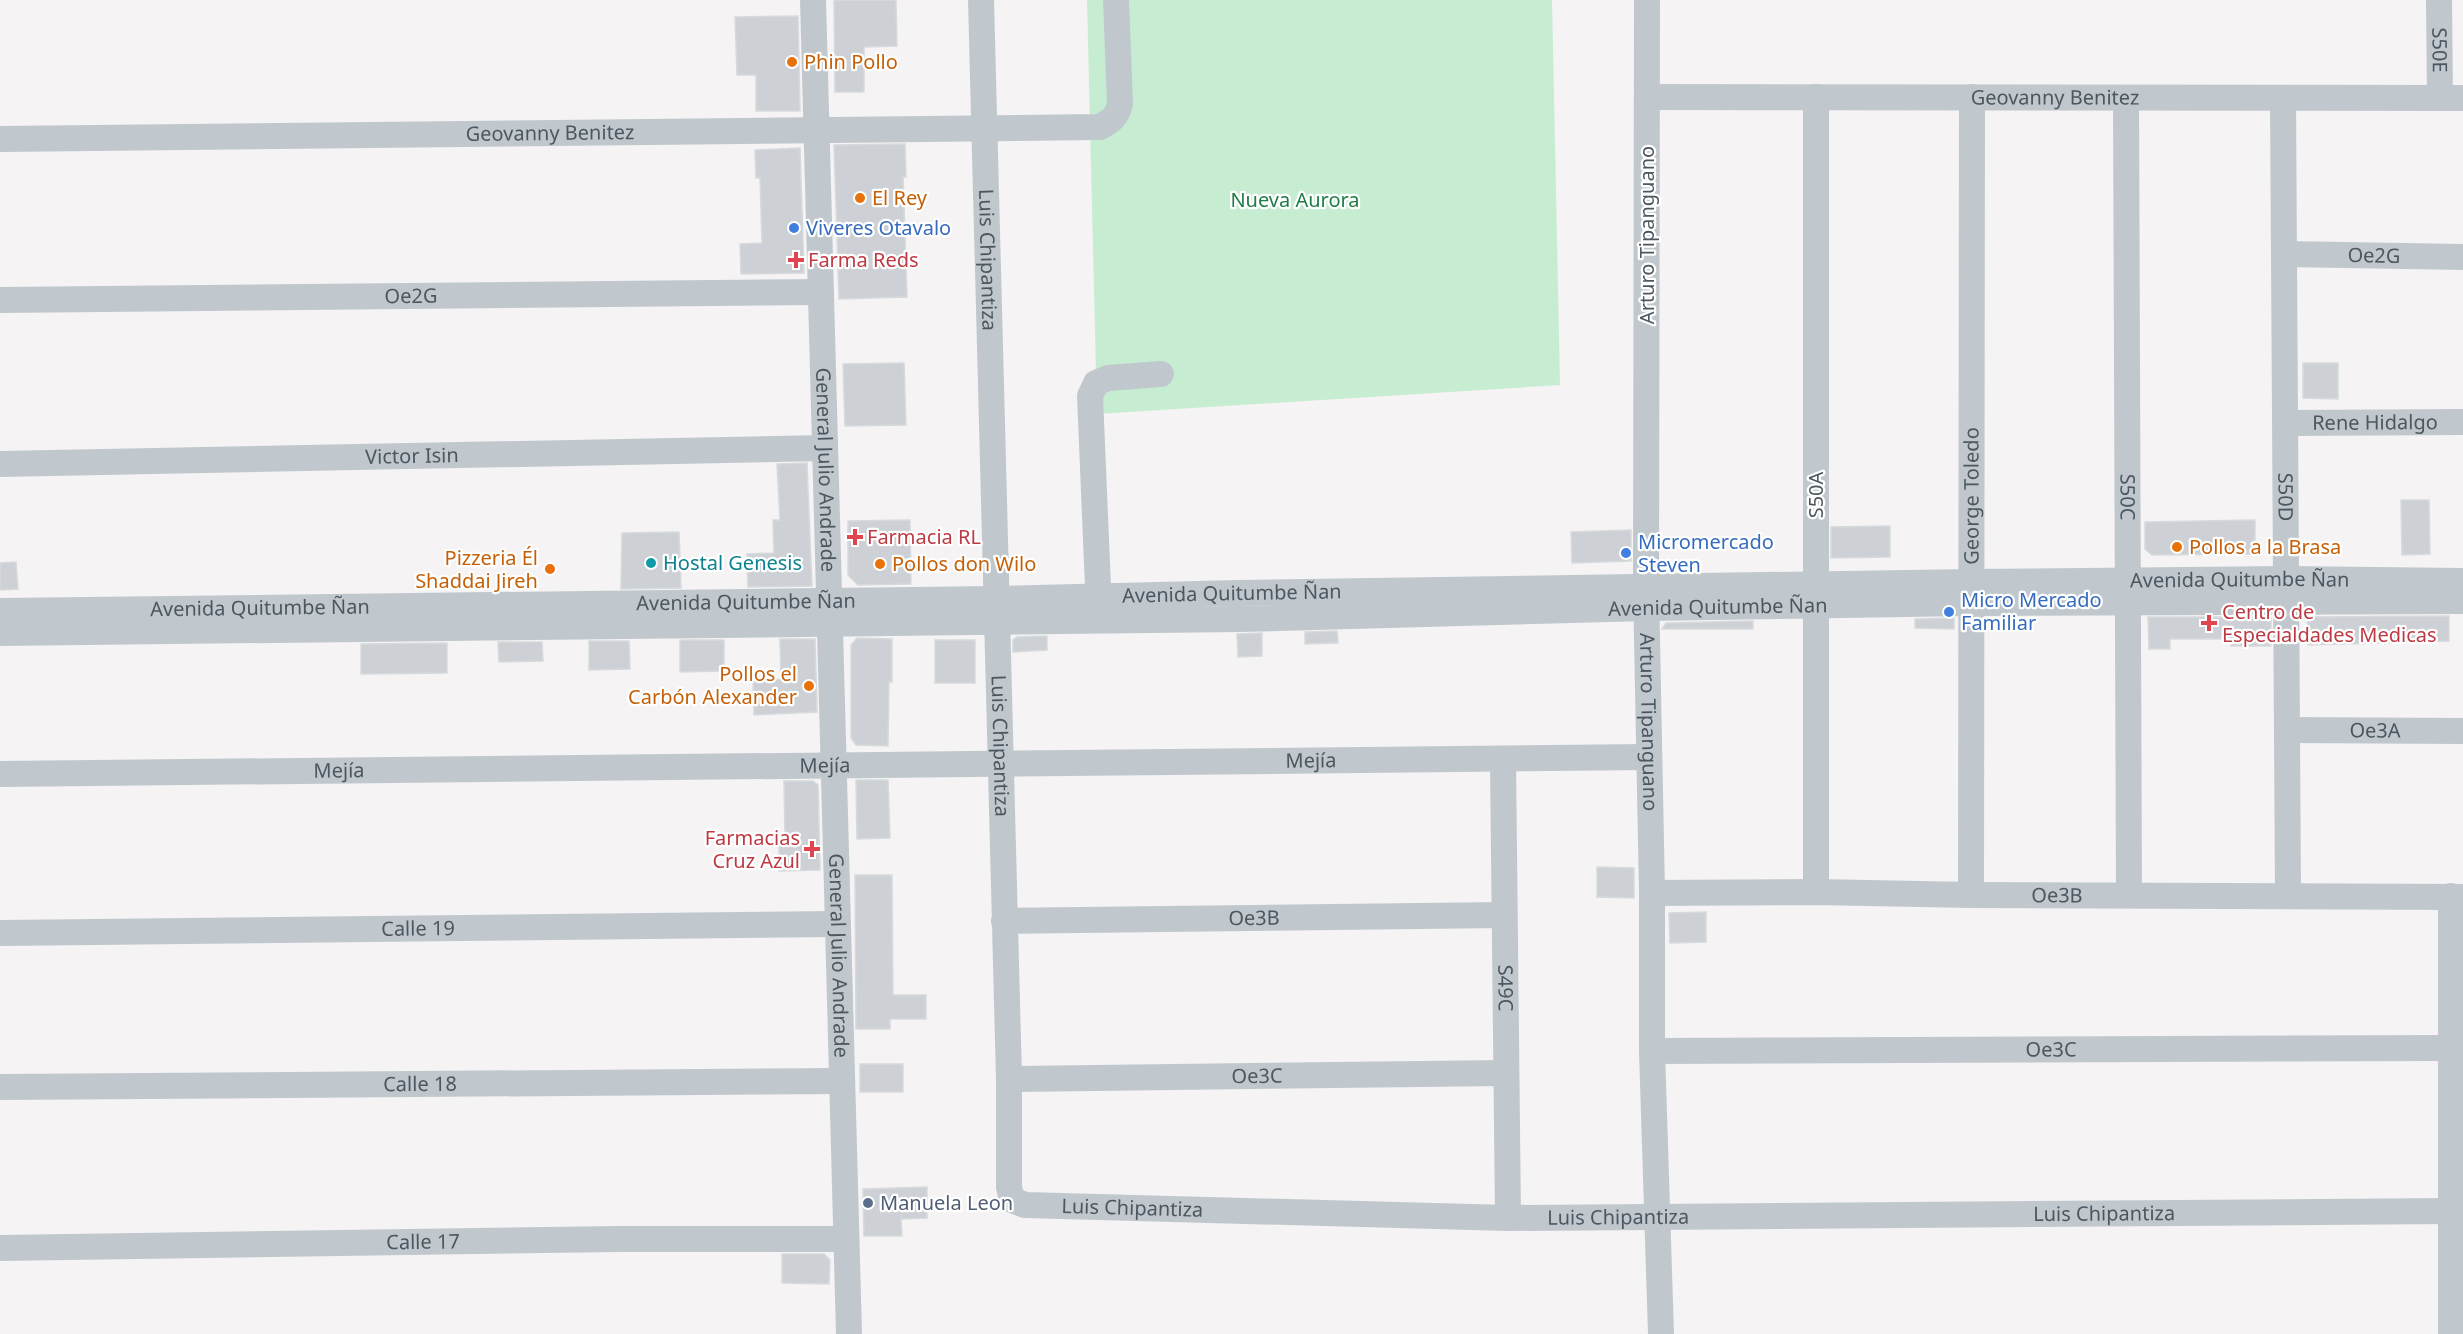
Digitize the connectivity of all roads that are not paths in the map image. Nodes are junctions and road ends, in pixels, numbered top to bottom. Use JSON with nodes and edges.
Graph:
{"nodes":[{"id":1,"x":813,"y":0,"type":"edge"},
{"id":2,"x":981,"y":0,"type":"edge"},
{"id":3,"x":1116,"y":0,"type":"edge"},
{"id":4,"x":1647,"y":0,"type":"edge"},
{"id":5,"x":2439,"y":0,"type":"edge"},
{"id":6,"x":1647,"y":97,"type":"junction"},
{"id":7,"x":1816,"y":97,"type":"junction"},
{"id":8,"x":1972,"y":97,"type":"junction"},
{"id":9,"x":2126,"y":98,"type":"junction"},
{"id":10,"x":2283,"y":98,"type":"junction"},
{"id":11,"x":2451,"y":98,"type":"edge"},
{"id":12,"x":984,"y":128,"type":"junction"},
{"id":13,"x":817,"y":129,"type":"junction"},
{"id":14,"x":0,"y":139,"type":"edge"},
{"id":15,"x":2284,"y":254,"type":"junction"},
{"id":16,"x":2463,"y":256,"type":"edge"},
{"id":17,"x":821,"y":292,"type":"junction"},
{"id":18,"x":0,"y":300,"type":"edge"},
{"id":19,"x":1161,"y":374,"type":"dead end"},
{"id":20,"x":2463,"y":422,"type":"edge"},
{"id":21,"x":2287,"y":423,"type":"junction"},
{"id":22,"x":825,"y":448,"type":"junction"},
{"id":23,"x":0,"y":464,"type":"edge"},
{"id":24,"x":2463,"y":581,"type":"edge"},
{"id":25,"x":2286,"y":590,"type":"junction"},
{"id":26,"x":2128,"y":592,"type":"junction"},
{"id":27,"x":1971,"y":593,"type":"junction"},
{"id":28,"x":1815,"y":595,"type":"junction"},
{"id":29,"x":1646,"y":597,"type":"junction"},
{"id":30,"x":2463,"y":602,"type":"edge"},
{"id":31,"x":1099,"y":608,"type":"junction"},
{"id":32,"x":996,"y":610,"type":"junction"},
{"id":33,"x":0,"y":611,"type":"edge"},
{"id":34,"x":830,"y":611,"type":"junction"},
{"id":35,"x":0,"y":633,"type":"edge"},
{"id":36,"x":2287,"y":730,"type":"junction"},
{"id":37,"x":2463,"y":731,"type":"edge"},
{"id":38,"x":1650,"y":757,"type":"junction"},
{"id":39,"x":1503,"y":760,"type":"junction"},
{"id":40,"x":1001,"y":764,"type":"junction"},
{"id":41,"x":834,"y":765,"type":"junction"},
{"id":42,"x":0,"y":774,"type":"edge"},
{"id":43,"x":1652,"y":892,"type":"junction"},
{"id":44,"x":1816,"y":892,"type":"junction"},
{"id":45,"x":2288,"y":894,"type":"junction"},
{"id":46,"x":1971,"y":895,"type":"junction"},
{"id":47,"x":2129,"y":896,"type":"junction"},
{"id":48,"x":2457,"y":896,"type":"edge"},
{"id":49,"x":1504,"y":915,"type":"junction"},
{"id":50,"x":1004,"y":921,"type":"junction"},
{"id":51,"x":837,"y":924,"type":"junction"},
{"id":52,"x":0,"y":933,"type":"edge"},
{"id":53,"x":2451,"y":1048,"type":"junction"},
{"id":54,"x":1652,"y":1051,"type":"junction"},
{"id":55,"x":1505,"y":1073,"type":"junction"},
{"id":56,"x":1009,"y":1079,"type":"junction"},
{"id":57,"x":841,"y":1081,"type":"junction"},
{"id":58,"x":0,"y":1087,"type":"edge"},
{"id":59,"x":2452,"y":1211,"type":"junction"},
{"id":60,"x":1656,"y":1216,"type":"junction"},
{"id":61,"x":1508,"y":1218,"type":"junction"},
{"id":62,"x":846,"y":1239,"type":"junction"},
{"id":63,"x":0,"y":1248,"type":"edge"},
{"id":64,"x":849,"y":1334,"type":"edge"},
{"id":65,"x":1661,"y":1334,"type":"edge"},
{"id":66,"x":2451,"y":1334,"type":"edge"}],
"edges":[{"from":1,"to":13,"type":"street","name":"General Julio Andrade"},
{"from":2,"to":12,"type":"street","name":"Luis Chipantiza"},
{"from":3,"to":12,"type":"street","name":"Geovanny Benitez"},
{"from":4,"to":6,"type":"street","name":"Arturo Tipanguano"},
{"from":5,"to":11,"type":"street","name":"S50E"},
{"from":6,"to":7,"type":"street","name":"Geovanny Benitez"},
{"from":6,"to":29,"type":"street","name":"Arturo Tipanguano"},
{"from":7,"to":8,"type":"street","name":"Geovanny Benitez"},
{"from":7,"to":28,"type":"street","name":"S50A"},
{"from":8,"to":9,"type":"street","name":"Geovanny Benitez"},
{"from":8,"to":27,"type":"street","name":"George Toledo"},
{"from":9,"to":10,"type":"street","name":"Geovanny Benitez"},
{"from":9,"to":26,"type":"street","name":"S50C"},
{"from":10,"to":11,"type":"street","name":"Geovanny Benitez"},
{"from":10,"to":15,"type":"street","name":"S50D"},
{"from":12,"to":13,"type":"street","name":"Geovanny Benitez"},
{"from":12,"to":32,"type":"street","name":"Luis Chipantiza"},
{"from":13,"to":14,"type":"street","name":"Geovanny Benitez"},
{"from":13,"to":17,"type":"street","name":"General Julio Andrade"},
{"from":15,"to":16,"type":"street","name":"Oe2G"},
{"from":15,"to":21,"type":"street","name":"S50D"},
{"from":17,"to":18,"type":"street","name":"Oe2G"},
{"from":17,"to":22,"type":"street","name":"General Julio Andrade"},
{"from":19,"to":31,"type":"street"},
{"from":20,"to":21,"type":"street","name":"Rene Hidalgo"},
{"from":21,"to":25,"type":"street","name":"S50D"},
{"from":22,"to":23,"type":"street","name":"Victor Isin"},
{"from":22,"to":34,"type":"street","name":"General Julio Andrade"},
{"from":24,"to":25,"type":"street","name":"Avenida Quitumbe Ñan"},
{"from":25,"to":26,"type":"street","name":"Avenida Quitumbe Ñan"},
{"from":25,"to":30,"type":"street","name":"Avenida Quitumbe Ñan"},
{"from":25,"to":36,"type":"street","name":"S50D"},
{"from":26,"to":27,"type":"street","name":"Avenida Quitumbe Ñan"},
{"from":26,"to":47,"type":"street","name":"S50C"},
{"from":27,"to":28,"type":"street","name":"Avenida Quitumbe Ñan"},
{"from":27,"to":46,"type":"street","name":"George Toledo"},
{"from":28,"to":29,"type":"street","name":"Avenida Quitumbe Ñan"},
{"from":28,"to":44,"type":"street","name":"S50A"},
{"from":29,"to":31,"type":"street","name":"Avenida Quitumbe Ñan"},
{"from":29,"to":38,"type":"street","name":"Arturo Tipanguano"},
{"from":31,"to":32,"type":"street","name":"Avenida Quitumbe Ñan"},
{"from":32,"to":34,"type":"street","name":"Avenida Quitumbe Ñan"},
{"from":32,"to":40,"type":"street","name":"Luis Chipantiza"},
{"from":33,"to":34,"type":"street","name":"Avenida Quitumbe Ñan"},
{"from":34,"to":35,"type":"street","name":"Avenida Quitumbe Ñan"},
{"from":34,"to":41,"type":"street","name":"General Julio Andrade"},
{"from":36,"to":37,"type":"street","name":"Oe3A"},
{"from":36,"to":45,"type":"street","name":"S50D"},
{"from":38,"to":39,"type":"street","name":"Mejía"},
{"from":38,"to":43,"type":"street","name":"Arturo Tipanguano"},
{"from":39,"to":40,"type":"street","name":"Mejía"},
{"from":39,"to":49,"type":"street","name":"S49C"},
{"from":40,"to":41,"type":"street","name":"Mejía"},
{"from":40,"to":50,"type":"street","name":"Luis Chipantiza"},
{"from":41,"to":42,"type":"street","name":"Mejía"},
{"from":41,"to":51,"type":"street","name":"General Julio Andrade"},
{"from":43,"to":44,"type":"street","name":"Oe3B"},
{"from":43,"to":54,"type":"street","name":"Arturo Tipanguano"},
{"from":44,"to":46,"type":"street","name":"Oe3B"},
{"from":45,"to":47,"type":"street","name":"Oe3B"},
{"from":45,"to":48,"type":"street","name":"Oe3B"},
{"from":46,"to":47,"type":"street","name":"Oe3B"},
{"from":48,"to":53,"type":"street"},
{"from":49,"to":50,"type":"street","name":"Oe3B"},
{"from":49,"to":55,"type":"street","name":"S49C"},
{"from":50,"to":56,"type":"street","name":"Luis Chipantiza"},
{"from":51,"to":52,"type":"street","name":"Calle 19"},
{"from":51,"to":57,"type":"street","name":"General Julio Andrade"},
{"from":53,"to":54,"type":"street","name":"Oe3C"},
{"from":53,"to":59,"type":"street"},
{"from":54,"to":60,"type":"street","name":"Arturo Tipanguano"},
{"from":55,"to":56,"type":"street","name":"Oe3C"},
{"from":55,"to":61,"type":"street","name":"S49C"},
{"from":56,"to":61,"type":"street","name":"Luis Chipantiza"},
{"from":57,"to":58,"type":"street","name":"Calle 18"},
{"from":57,"to":62,"type":"street","name":"General Julio Andrade"},
{"from":59,"to":60,"type":"street","name":"Luis Chipantiza"},
{"from":59,"to":66,"type":"street"},
{"from":60,"to":61,"type":"street","name":"Luis Chipantiza"},
{"from":60,"to":65,"type":"street","name":"Arturo Tipanguano"},
{"from":62,"to":63,"type":"street","name":"Calle 17"},
{"from":62,"to":64,"type":"street","name":"General Julio Andrade"}]}
